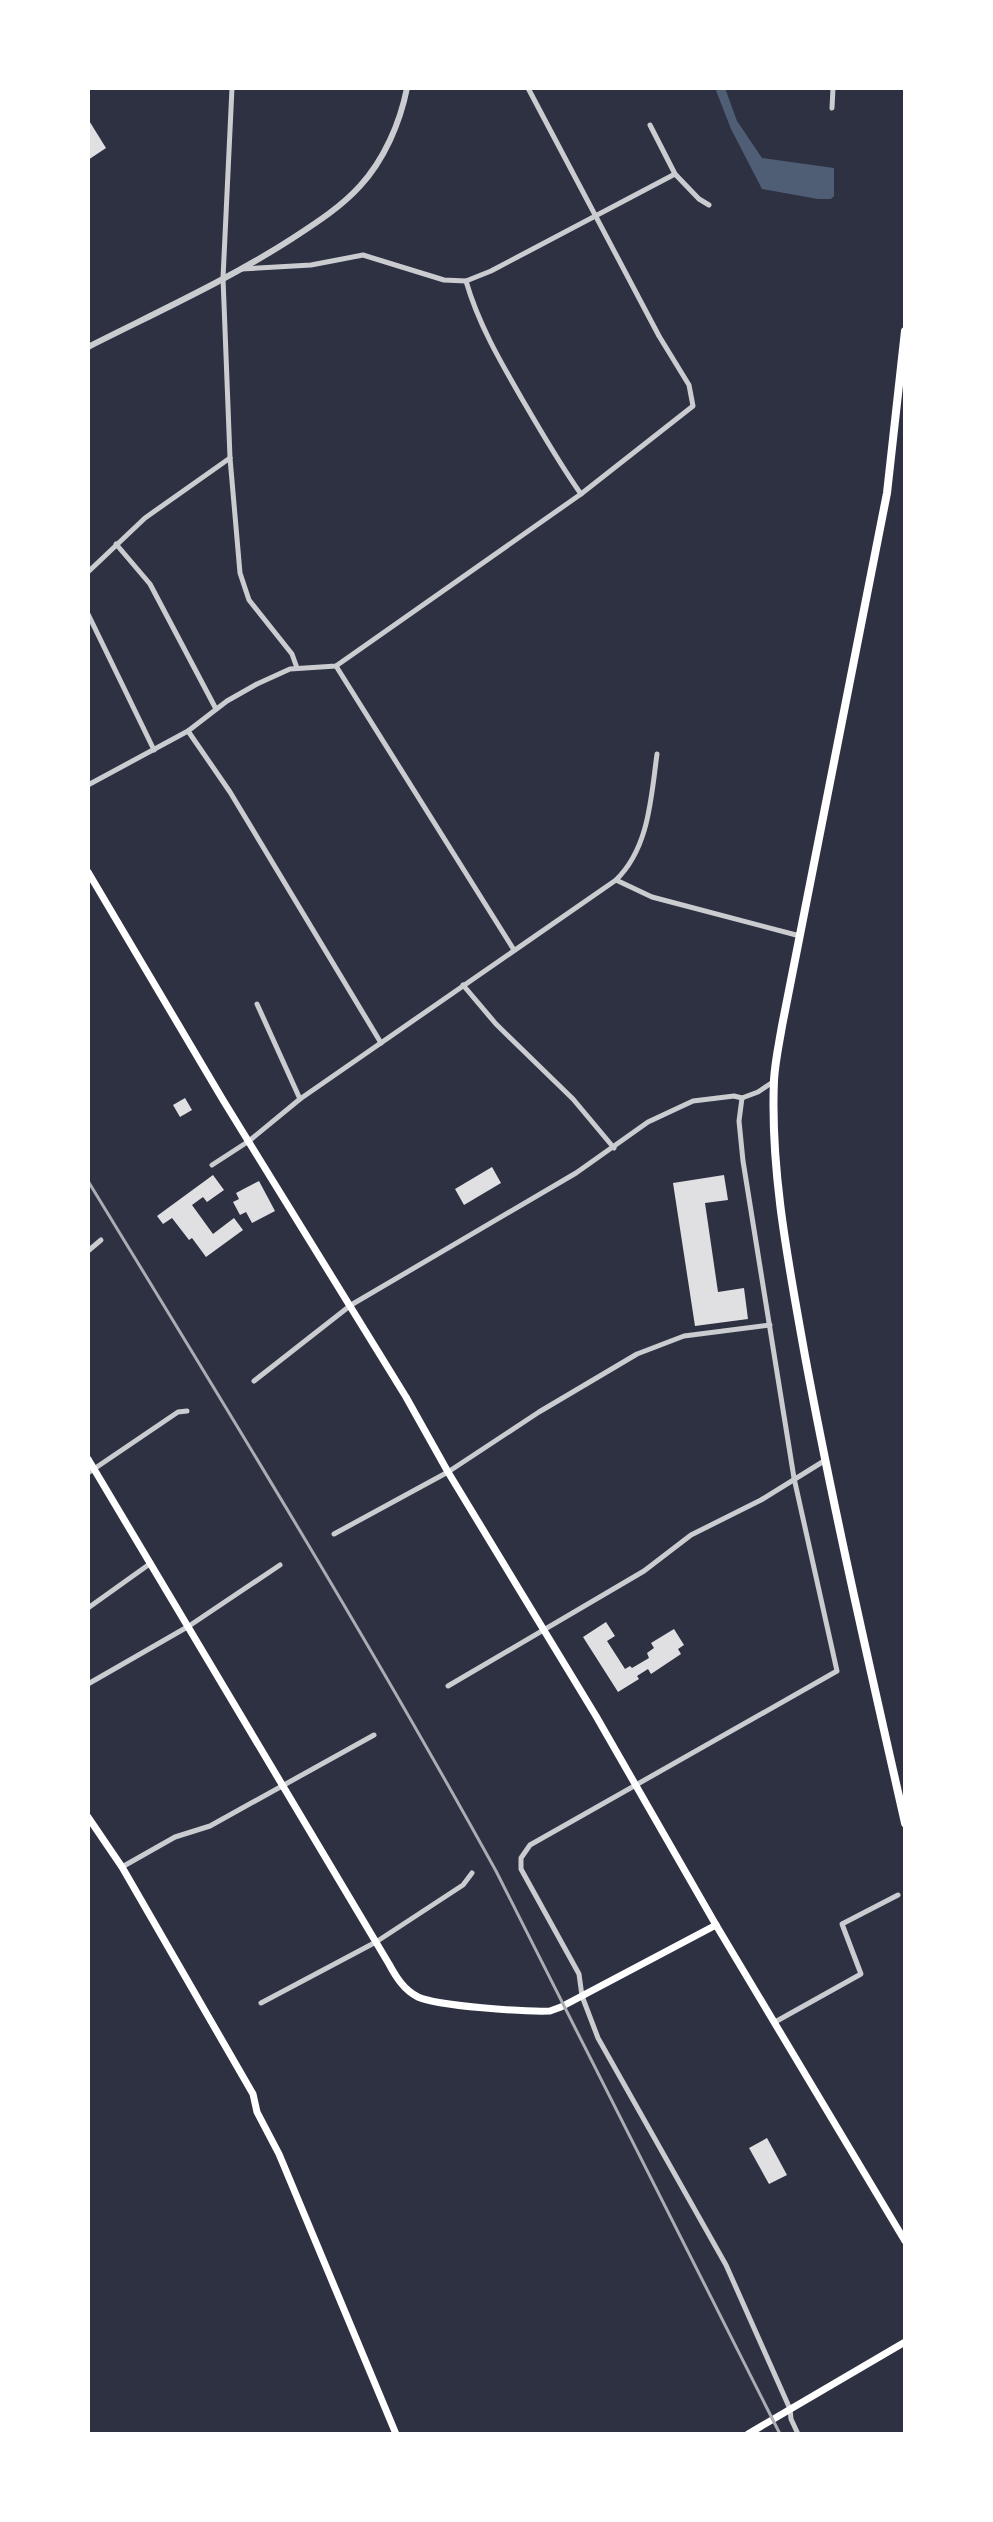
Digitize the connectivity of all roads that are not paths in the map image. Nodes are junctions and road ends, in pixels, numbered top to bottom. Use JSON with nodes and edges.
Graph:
{"nodes":[{"id":1,"x":232,"y":88,"type":"edge"},
{"id":2,"x":407,"y":88,"type":"edge"},
{"id":3,"x":528,"y":88,"type":"edge"},
{"id":4,"x":833,"y":88,"type":"edge"},
{"id":5,"x":832,"y":108,"type":"dead end"},
{"id":6,"x":650,"y":125,"type":"dead end"},
{"id":7,"x":675,"y":174,"type":"junction"},
{"id":8,"x":709,"y":205,"type":"dead end"},
{"id":9,"x":596,"y":216,"type":"junction"},
{"id":10,"x":240,"y":269,"type":"junction"},
{"id":11,"x":223,"y":278,"type":"junction"},
{"id":12,"x":466,"y":281,"type":"junction"},
{"id":13,"x":905,"y":331,"type":"edge"},
{"id":14,"x":88,"y":347,"type":"edge"},
{"id":15,"x":230,"y":458,"type":"junction"},
{"id":16,"x":581,"y":494,"type":"junction"},
{"id":17,"x":116,"y":544,"type":"junction"},
{"id":18,"x":88,"y":572,"type":"edge"},
{"id":19,"x":89,"y":616,"type":"edge"},
{"id":20,"x":336,"y":666,"type":"junction"},
{"id":21,"x":297,"y":668,"type":"junction"},
{"id":22,"x":216,"y":709,"type":"junction"},
{"id":23,"x":188,"y":731,"type":"junction"},
{"id":24,"x":154,"y":750,"type":"junction"},
{"id":25,"x":657,"y":754,"type":"dead end"},
{"id":26,"x":88,"y":785,"type":"edge"},
{"id":27,"x":88,"y":872,"type":"edge"},
{"id":28,"x":616,"y":880,"type":"junction"},
{"id":29,"x":800,"y":936,"type":"junction"},
{"id":30,"x":514,"y":950,"type":"junction"},
{"id":31,"x":463,"y":985,"type":"junction"},
{"id":32,"x":257,"y":1004,"type":"dead end"},
{"id":33,"x":381,"y":1043,"type":"junction"},
{"id":34,"x":774,"y":1081,"type":"junction"},
{"id":35,"x":742,"y":1098,"type":"junction"},
{"id":36,"x":300,"y":1099,"type":"junction"},
{"id":37,"x":249,"y":1141,"type":"junction"},
{"id":38,"x":614,"y":1148,"type":"junction"},
{"id":39,"x":212,"y":1165,"type":"dead end"},
{"id":40,"x":101,"y":1240,"type":"dead end"},
{"id":41,"x":88,"y":1251,"type":"edge"},
{"id":42,"x":351,"y":1305,"type":"junction"},
{"id":43,"x":770,"y":1325,"type":"junction"},
{"id":44,"x":254,"y":1381,"type":"dead end"},
{"id":45,"x":187,"y":1411,"type":"dead end"},
{"id":46,"x":88,"y":1459,"type":"edge"},
{"id":47,"x":824,"y":1461,"type":"junction"},
{"id":48,"x":91,"y":1471,"type":"edge"},
{"id":49,"x":448,"y":1472,"type":"junction"},
{"id":50,"x":794,"y":1478,"type":"junction"},
{"id":51,"x":334,"y":1534,"type":"dead end"},
{"id":52,"x":152,"y":1563,"type":"junction"},
{"id":53,"x":280,"y":1565,"type":"dead end"},
{"id":54,"x":88,"y":1608,"type":"edge"},
{"id":55,"x":189,"y":1626,"type":"junction"},
{"id":56,"x":543,"y":1629,"type":"junction"},
{"id":57,"x":88,"y":1684,"type":"edge"},
{"id":58,"x":448,"y":1686,"type":"dead end"},
{"id":59,"x":374,"y":1735,"type":"dead end"},
{"id":60,"x":281,"y":1785,"type":"junction"},
{"id":61,"x":636,"y":1785,"type":"junction"},
{"id":62,"x":88,"y":1817,"type":"edge"},
{"id":63,"x":905,"y":1823,"type":"edge"},
{"id":64,"x":122,"y":1867,"type":"junction"},
{"id":65,"x":472,"y":1873,"type":"dead end"},
{"id":66,"x":898,"y":1895,"type":"dead end"},
{"id":67,"x":716,"y":1925,"type":"junction"},
{"id":68,"x":376,"y":1942,"type":"junction"},
{"id":69,"x":582,"y":1996,"type":"junction"},
{"id":70,"x":261,"y":2003,"type":"dead end"},
{"id":71,"x":775,"y":2022,"type":"junction"},
{"id":72,"x":905,"y":2241,"type":"edge"},
{"id":73,"x":905,"y":2342,"type":"edge"},
{"id":74,"x":790,"y":2409,"type":"junction"},
{"id":75,"x":396,"y":2434,"type":"edge"},
{"id":76,"x":748,"y":2434,"type":"edge"},
{"id":77,"x":798,"y":2434,"type":"edge"}],
"edges":[{"from":1,"to":11,"type":"street"},
{"from":2,"to":10,"type":"street"},
{"from":3,"to":9,"type":"street"},
{"from":4,"to":5,"type":"street"},
{"from":6,"to":7,"type":"street"},
{"from":7,"to":8,"type":"street"},
{"from":7,"to":9,"type":"street"},
{"from":9,"to":12,"type":"street"},
{"from":9,"to":16,"type":"street"},
{"from":10,"to":11,"type":"street"},
{"from":10,"to":12,"type":"street"},
{"from":11,"to":14,"type":"street"},
{"from":11,"to":15,"type":"street"},
{"from":12,"to":16,"type":"street"},
{"from":13,"to":29,"type":"highway"},
{"from":15,"to":17,"type":"street"},
{"from":15,"to":21,"type":"street"},
{"from":16,"to":20,"type":"street"},
{"from":17,"to":18,"type":"street"},
{"from":17,"to":22,"type":"street"},
{"from":19,"to":24,"type":"street"},
{"from":20,"to":21,"type":"street"},
{"from":20,"to":30,"type":"street"},
{"from":21,"to":22,"type":"street"},
{"from":22,"to":23,"type":"street"},
{"from":23,"to":24,"type":"street"},
{"from":23,"to":33,"type":"street"},
{"from":24,"to":26,"type":"street"},
{"from":25,"to":28,"type":"street"},
{"from":27,"to":37,"type":"main road"},
{"from":28,"to":29,"type":"street"},
{"from":28,"to":30,"type":"street"},
{"from":29,"to":34,"type":"highway"},
{"from":30,"to":31,"type":"street"},
{"from":31,"to":33,"type":"street"},
{"from":31,"to":38,"type":"street"},
{"from":32,"to":36,"type":"street"},
{"from":33,"to":36,"type":"street"},
{"from":34,"to":35,"type":"street"},
{"from":34,"to":47,"type":"highway"},
{"from":35,"to":38,"type":"street"},
{"from":35,"to":43,"type":"street"},
{"from":36,"to":37,"type":"street"},
{"from":37,"to":39,"type":"street"},
{"from":37,"to":42,"type":"main road"},
{"from":38,"to":42,"type":"street"},
{"from":40,"to":41,"type":"street"},
{"from":42,"to":44,"type":"street"},
{"from":42,"to":49,"type":"main road"},
{"from":43,"to":49,"type":"street"},
{"from":43,"to":50,"type":"street"},
{"from":45,"to":48,"type":"street"},
{"from":46,"to":48,"type":"main road"},
{"from":47,"to":50,"type":"street"},
{"from":47,"to":63,"type":"highway"},
{"from":48,"to":52,"type":"main road"},
{"from":49,"to":51,"type":"street"},
{"from":49,"to":56,"type":"main road"},
{"from":50,"to":56,"type":"street"},
{"from":50,"to":61,"type":"street"},
{"from":52,"to":54,"type":"street"},
{"from":52,"to":55,"type":"main road"},
{"from":53,"to":55,"type":"street"},
{"from":55,"to":57,"type":"street"},
{"from":55,"to":60,"type":"main road"},
{"from":56,"to":58,"type":"street"},
{"from":56,"to":61,"type":"main road"},
{"from":59,"to":60,"type":"street"},
{"from":60,"to":64,"type":"street"},
{"from":60,"to":68,"type":"main road"},
{"from":61,"to":67,"type":"main road"},
{"from":61,"to":69,"type":"street"},
{"from":62,"to":64,"type":"main road"},
{"from":64,"to":75,"type":"main road"},
{"from":65,"to":68,"type":"street"},
{"from":66,"to":71,"type":"street"},
{"from":67,"to":69,"type":"main road"},
{"from":67,"to":71,"type":"main road"},
{"from":68,"to":69,"type":"main road"},
{"from":68,"to":70,"type":"street"},
{"from":69,"to":74,"type":"street"},
{"from":71,"to":72,"type":"main road"},
{"from":73,"to":74,"type":"main road"},
{"from":74,"to":76,"type":"main road"},
{"from":74,"to":77,"type":"street"}]}
